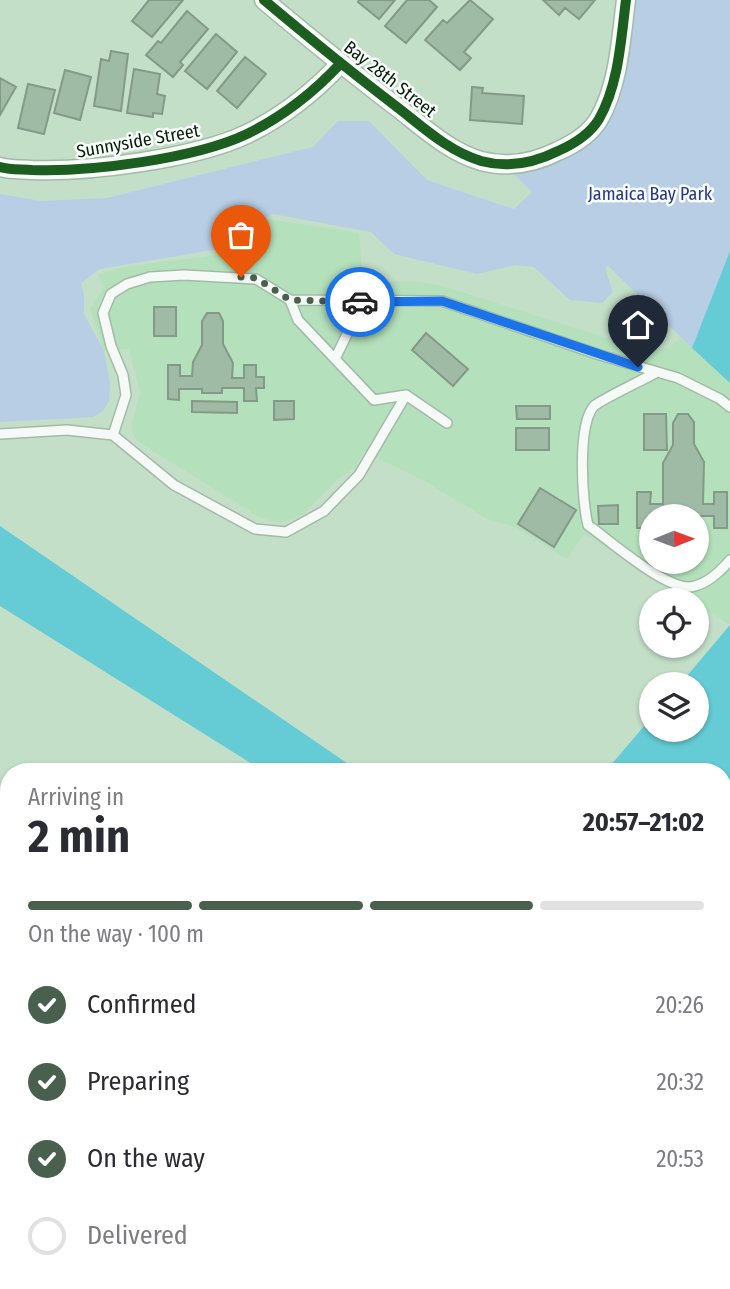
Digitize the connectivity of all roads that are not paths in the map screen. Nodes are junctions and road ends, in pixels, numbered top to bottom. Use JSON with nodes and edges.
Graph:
{"nodes":[{"id":1,"x":264,"y":0,"type":"edge"},
{"id":2,"x":626,"y":0,"type":"edge"},
{"id":3,"x":340,"y":64,"type":"junction"},
{"id":4,"x":0,"y":167,"type":"edge"},
{"id":5,"x":290,"y":300,"type":"junction"},
{"id":6,"x":363,"y":302,"type":"junction"},
{"id":7,"x":335,"y":359,"type":"junction"},
{"id":8,"x":657,"y":372,"type":"junction"},
{"id":9,"x":406,"y":395,"type":"junction"},
{"id":10,"x":730,"y":407,"type":"edge"},
{"id":11,"x":447,"y":423,"type":"dead end"},
{"id":12,"x":0,"y":435,"type":"edge"},
{"id":13,"x":113,"y":435,"type":"junction"},
{"id":14,"x":730,"y":561,"type":"edge"}],
"edges":[{"from":1,"to":3,"type":"street","name":"Bay 28th Street"},
{"from":2,"to":3,"type":"street","name":"Bay 28th Street"},
{"from":3,"to":4,"type":"street","name":"Sunnyside Street"},
{"from":5,"to":6,"type":"lane"},
{"from":5,"to":7,"type":"lane"},
{"from":5,"to":13,"type":"lane"},
{"from":6,"to":7,"type":"lane"},
{"from":6,"to":8,"type":"lane"},
{"from":7,"to":9,"type":"lane"},
{"from":8,"to":10,"type":"lane"},
{"from":8,"to":14,"type":"lane"},
{"from":9,"to":11,"type":"lane"},
{"from":9,"to":13,"type":"lane"},
{"from":12,"to":13,"type":"lane"}]}
